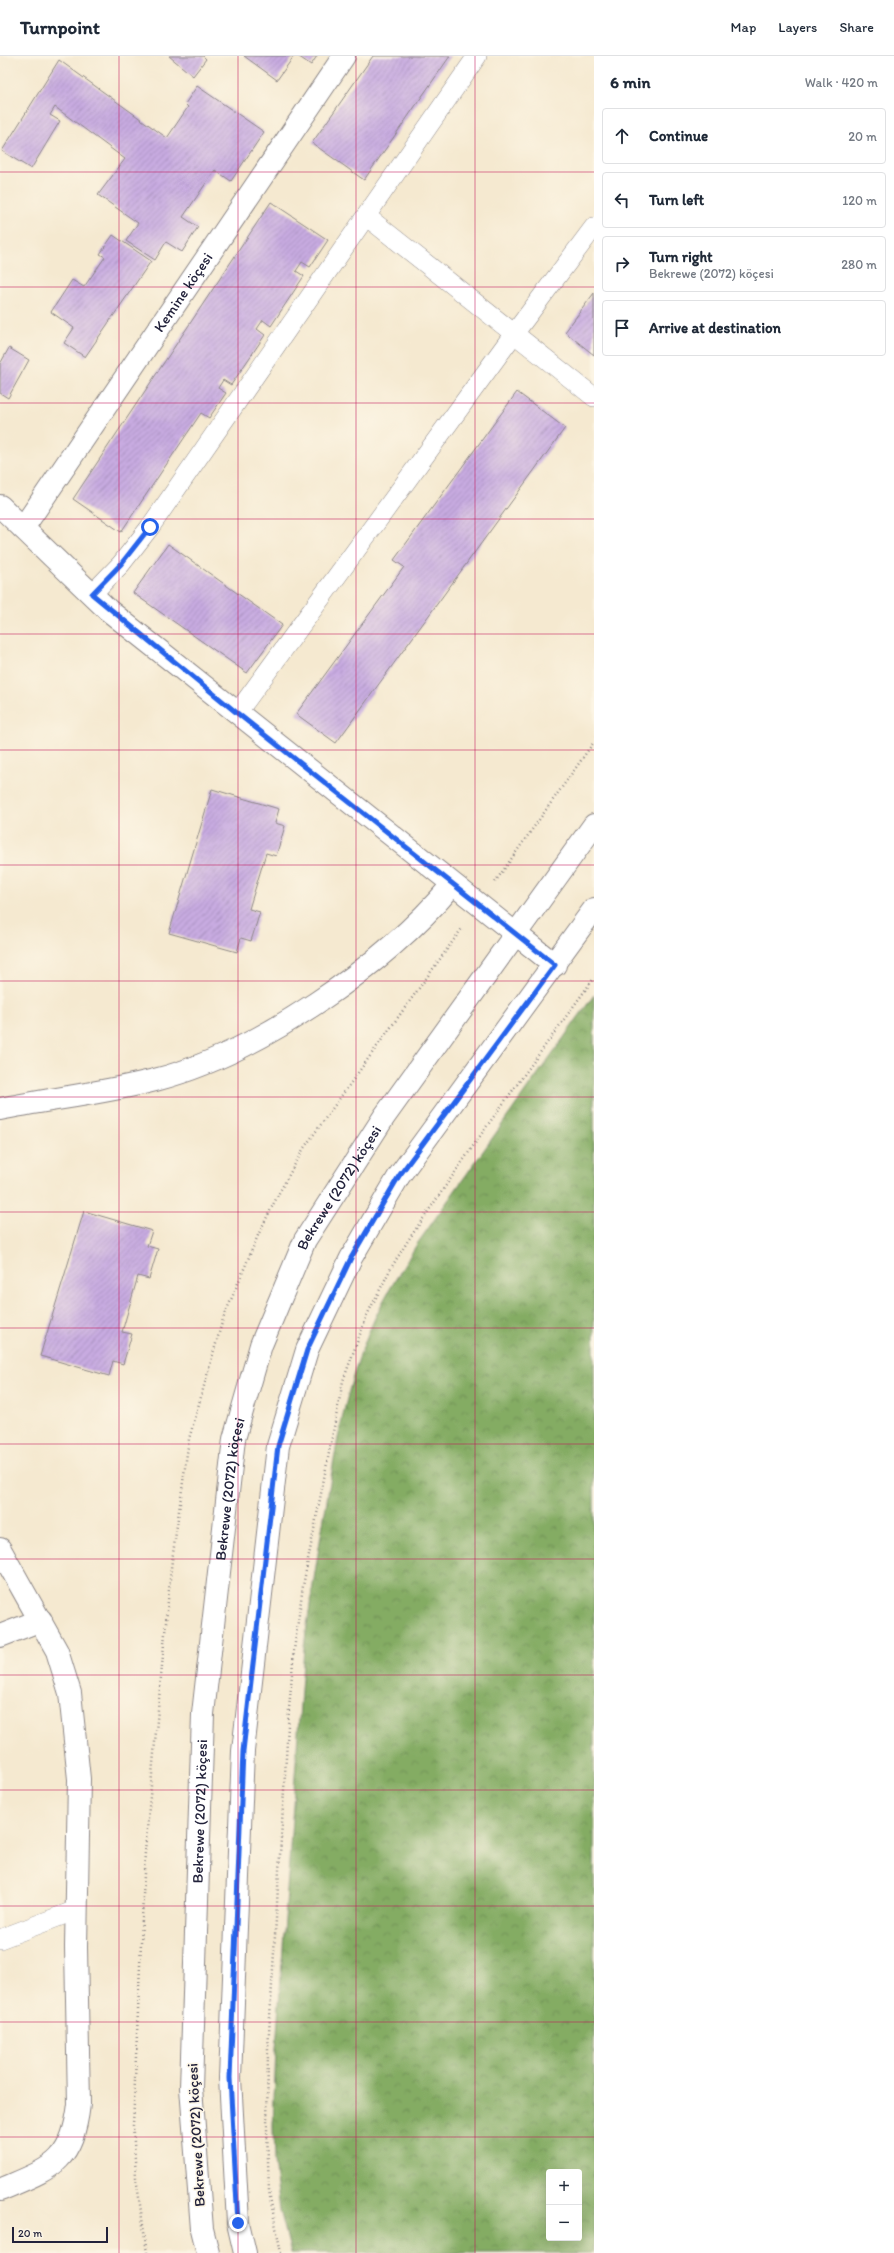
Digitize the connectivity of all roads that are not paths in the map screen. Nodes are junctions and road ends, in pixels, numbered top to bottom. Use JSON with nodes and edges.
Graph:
{"nodes":[{"id":1,"x":344,"y":56,"type":"edge"},
{"id":2,"x":477,"y":56,"type":"edge"},
{"id":3,"x":366,"y":216,"type":"junction"},
{"id":4,"x":594,"y":228,"type":"edge"},
{"id":5,"x":513,"y":335,"type":"junction"},
{"id":6,"x":594,"y":397,"type":"edge"},
{"id":7,"x":0,"y":506,"type":"edge"},
{"id":8,"x":23,"y":528,"type":"junction"},
{"id":9,"x":92,"y":594,"type":"junction"},
{"id":10,"x":237,"y":713,"type":"junction"},
{"id":11,"x":594,"y":825,"type":"edge"},
{"id":12,"x":452,"y":885,"type":"junction"},
{"id":13,"x":594,"y":910,"type":"edge"},
{"id":14,"x":516,"y":934,"type":"junction"},
{"id":15,"x":555,"y":965,"type":"junction"},
{"id":16,"x":0,"y":1109,"type":"edge"},
{"id":17,"x":0,"y":1549,"type":"edge"},
{"id":18,"x":41,"y":1620,"type":"junction"},
{"id":19,"x":0,"y":1636,"type":"edge"},
{"id":20,"x":76,"y":1910,"type":"junction"},
{"id":21,"x":0,"y":1939,"type":"edge"},
{"id":22,"x":0,"y":2190,"type":"edge"},
{"id":23,"x":208,"y":2253,"type":"edge"},
{"id":24,"x":245,"y":2253,"type":"edge"}],
"edges":[{"from":1,"to":8,"type":"main road","name":"Kemine köçesi"},
{"from":2,"to":3,"type":"lane"},
{"from":3,"to":5,"type":"lane"},
{"from":3,"to":9,"type":"lane"},
{"from":4,"to":5,"type":"lane"},
{"from":5,"to":6,"type":"lane"},
{"from":5,"to":10,"type":"lane"},
{"from":7,"to":8,"type":"main road"},
{"from":8,"to":9,"type":"main road"},
{"from":9,"to":10,"type":"main road"},
{"from":10,"to":12,"type":"main road"},
{"from":11,"to":14,"type":"main road","name":"Bekrewe (2072) köçesi"},
{"from":12,"to":14,"type":"main road"},
{"from":12,"to":16,"type":"main road"},
{"from":13,"to":15,"type":"main road"},
{"from":14,"to":15,"type":"main road"},
{"from":14,"to":23,"type":"main road","name":"Bekrewe (2072) köçesi"},
{"from":15,"to":24,"type":"main road"},
{"from":17,"to":18,"type":"main road"},
{"from":18,"to":19,"type":"main road"},
{"from":18,"to":20,"type":"main road"},
{"from":20,"to":21,"type":"lane"},
{"from":20,"to":22,"type":"main road"}]}
